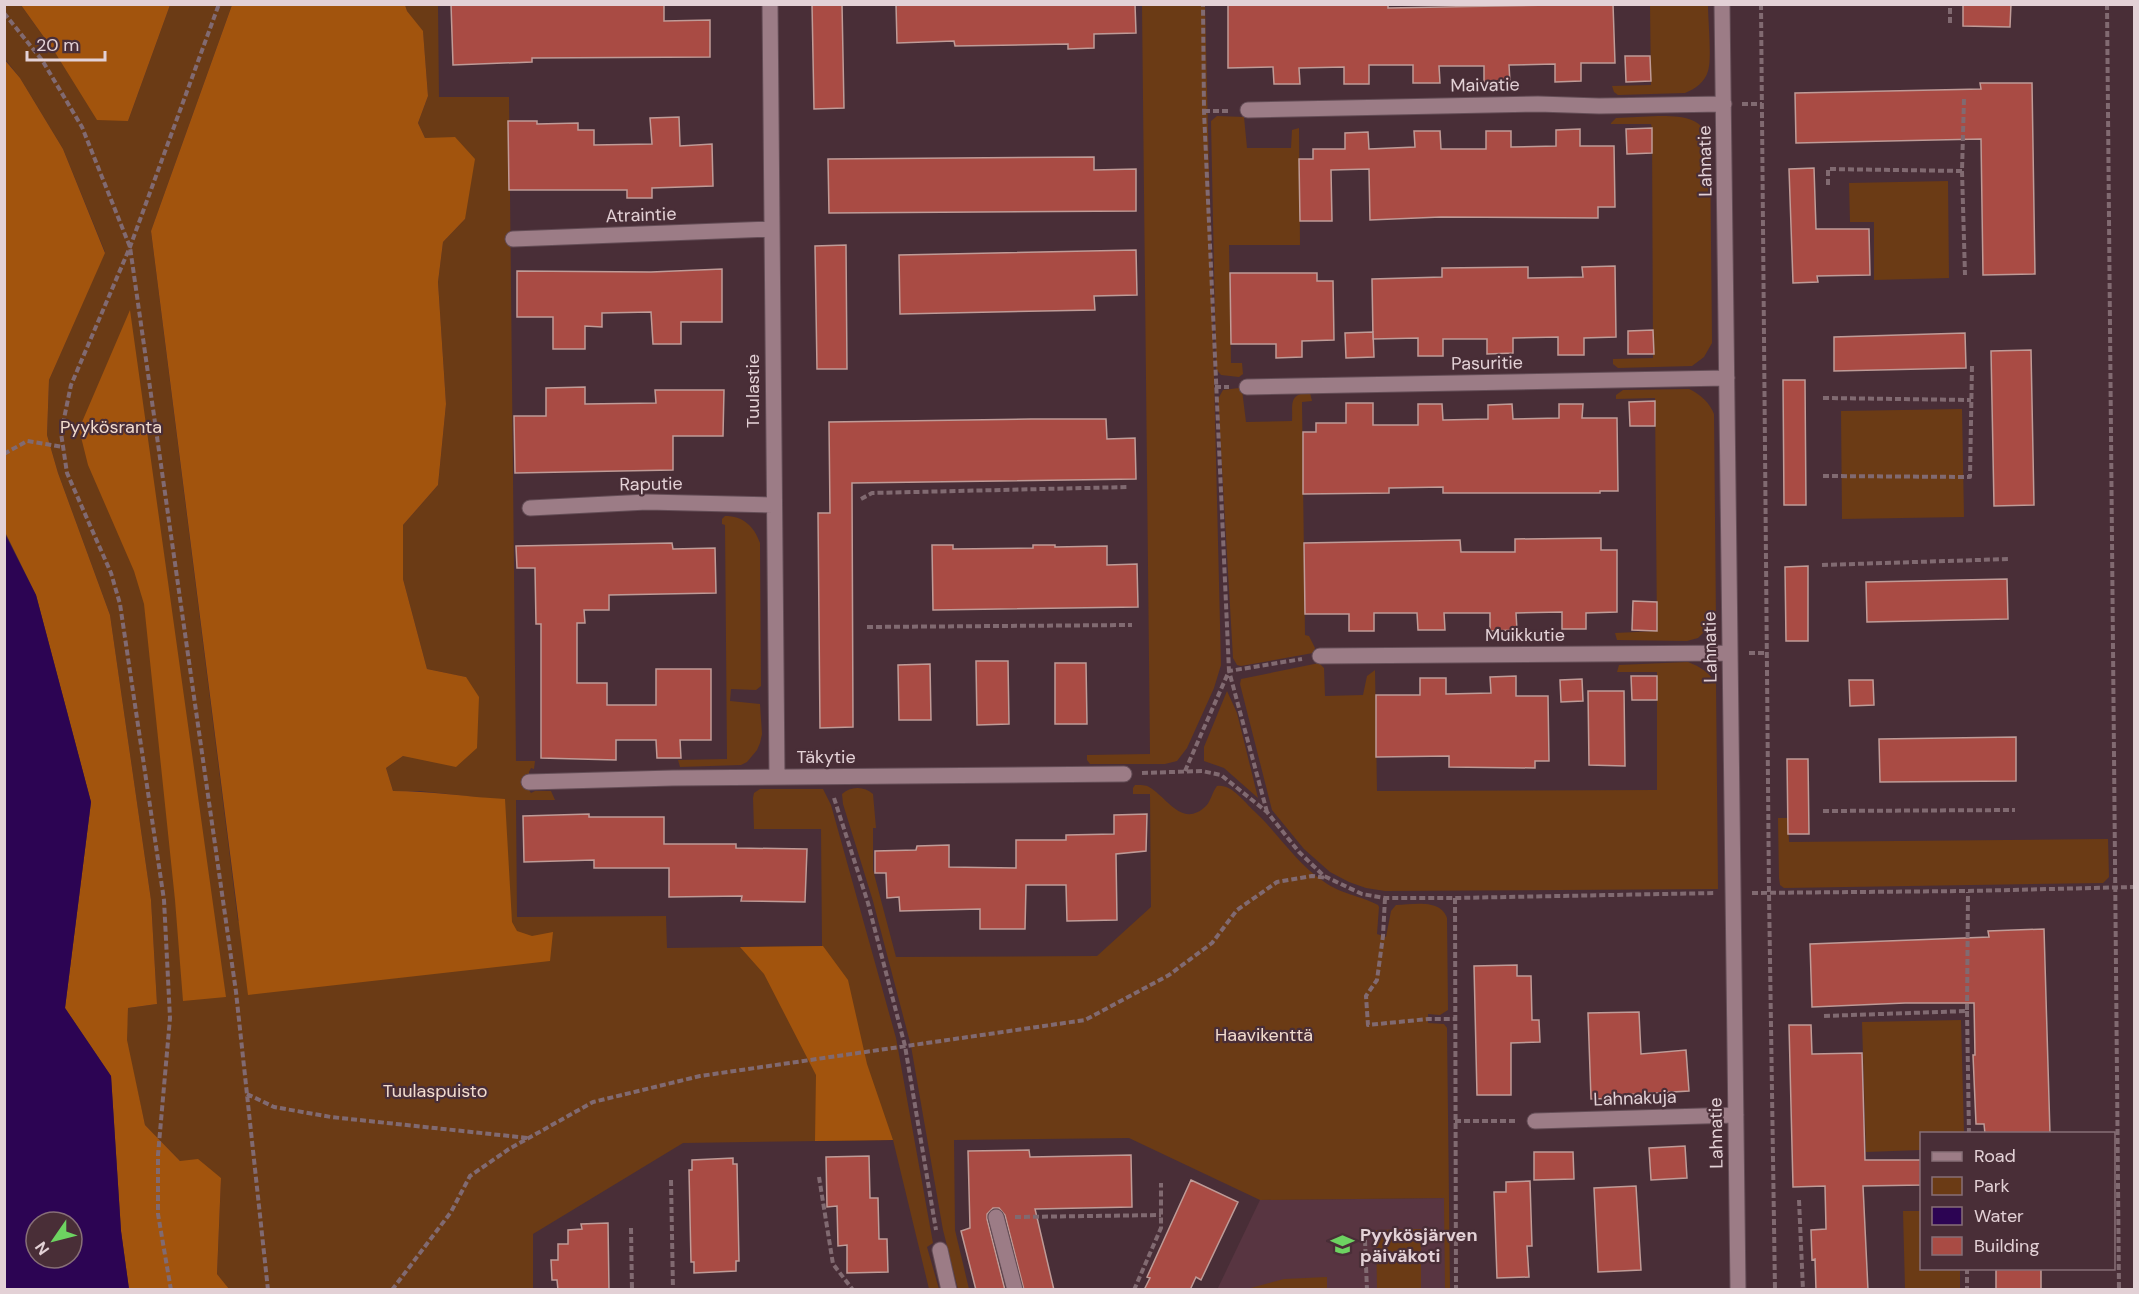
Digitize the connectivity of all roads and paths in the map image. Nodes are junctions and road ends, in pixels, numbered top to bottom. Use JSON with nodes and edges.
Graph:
{"nodes":[{"id":1,"x":219,"y":4,"type":"edge"},
{"id":2,"x":770,"y":4,"type":"edge"},
{"id":3,"x":1203,"y":4,"type":"edge"},
{"id":4,"x":1722,"y":4,"type":"edge"},
{"id":5,"x":1761,"y":4,"type":"edge"},
{"id":6,"x":1950,"y":4,"type":"edge"},
{"id":7,"x":2107,"y":4,"type":"edge"},
{"id":8,"x":4,"y":13,"type":"edge"},
{"id":9,"x":1950,"y":23,"type":"dead end"},
{"id":10,"x":1964,"y":99,"type":"dead end"},
{"id":11,"x":1724,"y":104,"type":"junction"},
{"id":12,"x":1248,"y":110,"type":"dead end"},
{"id":13,"x":1962,"y":171,"type":"junction"},
{"id":14,"x":1828,"y":185,"type":"dead end"},
{"id":15,"x":772,"y":229,"type":"junction"},
{"id":16,"x":513,"y":240,"type":"dead end"},
{"id":17,"x":130,"y":247,"type":"junction"},
{"id":18,"x":1965,"y":275,"type":"dead end"},
{"id":19,"x":1972,"y":366,"type":"dead end"},
{"id":20,"x":1727,"y":378,"type":"junction"},
{"id":21,"x":1247,"y":387,"type":"dead end"},
{"id":22,"x":1823,"y":398,"type":"dead end"},
{"id":23,"x":1971,"y":400,"type":"junction"},
{"id":24,"x":63,"y":447,"type":"junction"},
{"id":25,"x":4,"y":454,"type":"edge"},
{"id":26,"x":1824,"y":476,"type":"dead end"},
{"id":27,"x":1128,"y":487,"type":"dead end"},
{"id":28,"x":861,"y":499,"type":"dead end"},
{"id":29,"x":773,"y":505,"type":"junction"},
{"id":30,"x":530,"y":508,"type":"dead end"},
{"id":31,"x":2009,"y":559,"type":"dead end"},
{"id":32,"x":1822,"y":565,"type":"dead end"},
{"id":33,"x":1132,"y":625,"type":"dead end"},
{"id":34,"x":867,"y":627,"type":"dead end"},
{"id":35,"x":1730,"y":653,"type":"junction"},
{"id":36,"x":1320,"y":656,"type":"joint"},
{"id":37,"x":1229,"y":671,"type":"junction"},
{"id":38,"x":1185,"y":771,"type":"junction"},
{"id":39,"x":1124,"y":774,"type":"joint"},
{"id":40,"x":777,"y":777,"type":"junction"},
{"id":41,"x":828,"y":777,"type":"junction"},
{"id":42,"x":529,"y":782,"type":"dead end"},
{"id":43,"x":2015,"y":810,"type":"dead end"},
{"id":44,"x":1822,"y":811,"type":"dead end"},
{"id":45,"x":1267,"y":812,"type":"junction"},
{"id":46,"x":1329,"y":878,"type":"junction"},
{"id":47,"x":2134,"y":887,"type":"edge"},
{"id":48,"x":2117,"y":888,"type":"junction"},
{"id":49,"x":1968,"y":891,"type":"junction"},
{"id":50,"x":1733,"y":892,"type":"junction"},
{"id":51,"x":1769,"y":893,"type":"junction"},
{"id":52,"x":1385,"y":898,"type":"junction"},
{"id":53,"x":1455,"y":898,"type":"junction"},
{"id":54,"x":1967,"y":1011,"type":"junction"},
{"id":55,"x":1824,"y":1016,"type":"dead end"},
{"id":56,"x":1456,"y":1019,"type":"junction"},
{"id":57,"x":905,"y":1046,"type":"junction"},
{"id":58,"x":247,"y":1094,"type":"junction"},
{"id":59,"x":1736,"y":1115,"type":"junction"},
{"id":60,"x":1455,"y":1121,"type":"junction"},
{"id":61,"x":1535,"y":1121,"type":"joint"},
{"id":62,"x":1969,"y":1132,"type":"edge"},
{"id":63,"x":528,"y":1138,"type":"junction"},
{"id":64,"x":819,"y":1177,"type":"dead end"},
{"id":65,"x":671,"y":1180,"type":"dead end"},
{"id":66,"x":1161,"y":1183,"type":"dead end"},
{"id":67,"x":1799,"y":1200,"type":"dead end"},
{"id":68,"x":1161,"y":1215,"type":"junction"},
{"id":69,"x":996,"y":1217,"type":"joint"},
{"id":70,"x":631,"y":1228,"type":"dead end"},
{"id":71,"x":1365,"y":1240,"type":"dead end"},
{"id":72,"x":940,"y":1250,"type":"joint"},
{"id":73,"x":1966,"y":1270,"type":"edge"},
{"id":74,"x":171,"y":1290,"type":"edge"},
{"id":75,"x":268,"y":1290,"type":"edge"},
{"id":76,"x":392,"y":1290,"type":"edge"},
{"id":77,"x":632,"y":1290,"type":"edge"},
{"id":78,"x":673,"y":1290,"type":"edge"},
{"id":79,"x":854,"y":1290,"type":"edge"},
{"id":80,"x":949,"y":1290,"type":"edge"},
{"id":81,"x":1015,"y":1290,"type":"edge"},
{"id":82,"x":1134,"y":1290,"type":"edge"},
{"id":83,"x":1368,"y":1290,"type":"edge"},
{"id":84,"x":1456,"y":1290,"type":"edge"},
{"id":85,"x":1738,"y":1290,"type":"edge"},
{"id":86,"x":1775,"y":1290,"type":"edge"},
{"id":87,"x":1803,"y":1290,"type":"edge"},
{"id":88,"x":1967,"y":1290,"type":"edge"},
{"id":89,"x":2119,"y":1290,"type":"edge"}],
"edges":[{"from":1,"to":17,"type":"path"},
{"from":2,"to":15,"type":"street","name":"Tuulastie"},
{"from":3,"to":37,"type":"path"},
{"from":4,"to":11,"type":"street","name":"Lahnatie"},
{"from":5,"to":51,"type":"path"},
{"from":6,"to":9,"type":"path"},
{"from":7,"to":48,"type":"path"},
{"from":8,"to":17,"type":"path"},
{"from":10,"to":13,"type":"path"},
{"from":11,"to":12,"type":"street","name":"Maivatie"},
{"from":11,"to":20,"type":"street","name":"Lahnatie"},
{"from":13,"to":14,"type":"path"},
{"from":13,"to":18,"type":"path"},
{"from":15,"to":16,"type":"street","name":"Atraintie"},
{"from":15,"to":29,"type":"street","name":"Tuulastie"},
{"from":17,"to":24,"type":"path"},
{"from":17,"to":58,"type":"path"},
{"from":19,"to":23,"type":"path"},
{"from":20,"to":21,"type":"street","name":"Pasuritie"},
{"from":20,"to":35,"type":"street","name":"Lahnatie"},
{"from":22,"to":23,"type":"path"},
{"from":23,"to":26,"type":"path"},
{"from":24,"to":25,"type":"path"},
{"from":24,"to":74,"type":"path"},
{"from":27,"to":28,"type":"path"},
{"from":29,"to":30,"type":"street","name":"Raputie"},
{"from":29,"to":40,"type":"street","name":"Tuulastie"},
{"from":31,"to":32,"type":"path"},
{"from":33,"to":34,"type":"path"},
{"from":35,"to":36,"type":"street","name":"Muikkutie"},
{"from":35,"to":50,"type":"street","name":"Lahnatie"},
{"from":36,"to":37,"type":"path"},
{"from":37,"to":38,"type":"path"},
{"from":37,"to":45,"type":"path"},
{"from":38,"to":39,"type":"path"},
{"from":38,"to":45,"type":"path"},
{"from":39,"to":41,"type":"street","name":"Täkytie"},
{"from":40,"to":41,"type":"street","name":"Täkytie"},
{"from":40,"to":42,"type":"street","name":"Täkytie"},
{"from":41,"to":57,"type":"path"},
{"from":43,"to":44,"type":"path"},
{"from":45,"to":46,"type":"path"},
{"from":46,"to":52,"type":"path"},
{"from":46,"to":57,"type":"path"},
{"from":47,"to":48,"type":"path"},
{"from":48,"to":49,"type":"path"},
{"from":48,"to":89,"type":"path"},
{"from":49,"to":51,"type":"path"},
{"from":49,"to":54,"type":"path"},
{"from":50,"to":51,"type":"path"},
{"from":50,"to":53,"type":"path"},
{"from":50,"to":59,"type":"street","name":"Lahnatie"},
{"from":51,"to":86,"type":"path"},
{"from":52,"to":53,"type":"path"},
{"from":52,"to":56,"type":"path"},
{"from":53,"to":56,"type":"path"},
{"from":54,"to":55,"type":"path"},
{"from":54,"to":62,"type":"path"},
{"from":56,"to":60,"type":"path"},
{"from":57,"to":63,"type":"path"},
{"from":57,"to":72,"type":"path"},
{"from":58,"to":63,"type":"path"},
{"from":58,"to":75,"type":"path"},
{"from":59,"to":61,"type":"street","name":"Lahnakuja"},
{"from":59,"to":85,"type":"street","name":"Lahnatie"},
{"from":60,"to":61,"type":"path"},
{"from":60,"to":84,"type":"path"},
{"from":63,"to":76,"type":"path"},
{"from":64,"to":79,"type":"path"},
{"from":65,"to":78,"type":"path"},
{"from":66,"to":68,"type":"path"},
{"from":67,"to":87,"type":"path"},
{"from":68,"to":69,"type":"path"},
{"from":68,"to":82,"type":"path"},
{"from":69,"to":81,"type":"street"},
{"from":70,"to":77,"type":"path"},
{"from":71,"to":83,"type":"path"},
{"from":72,"to":80,"type":"street"},
{"from":73,"to":88,"type":"path"}]}
